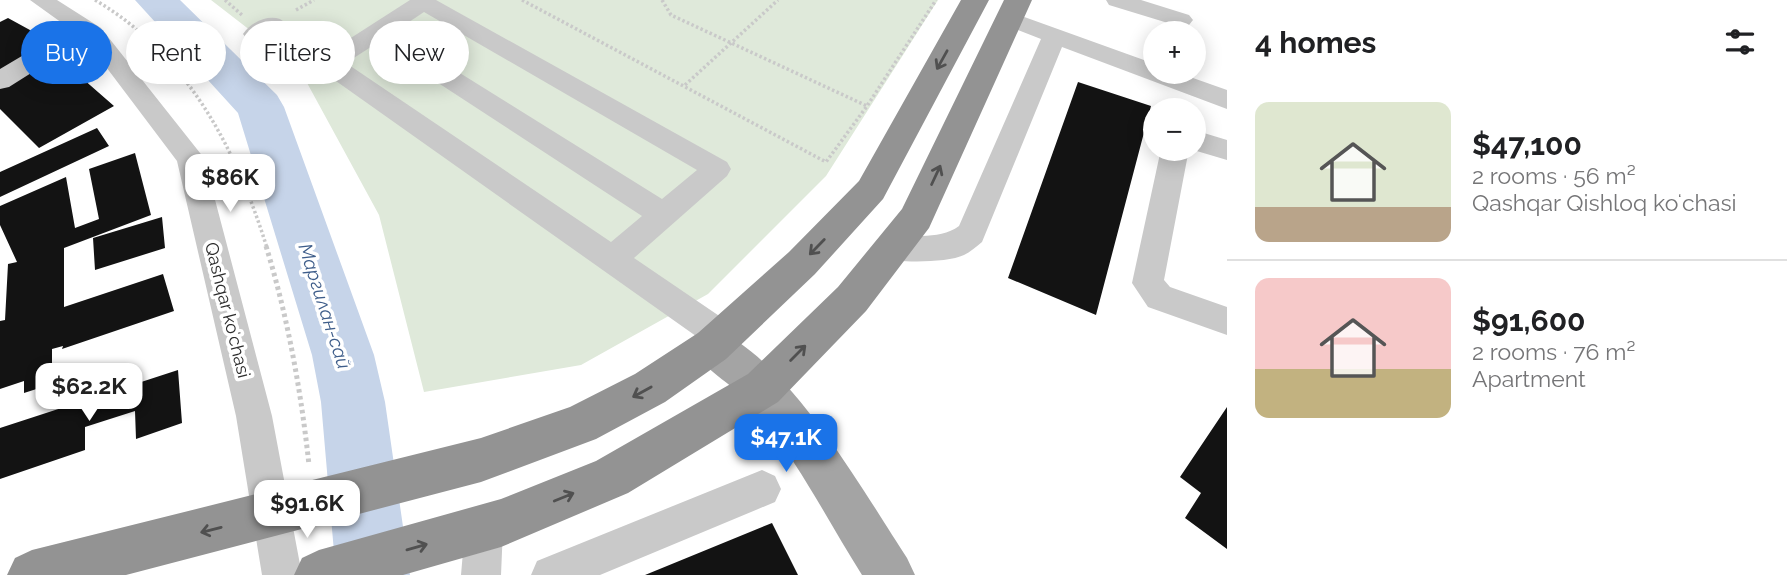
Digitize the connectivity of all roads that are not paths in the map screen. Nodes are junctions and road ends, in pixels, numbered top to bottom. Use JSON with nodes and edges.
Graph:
{"nodes":[{"id":1,"x":41,"y":0,"type":"edge"},
{"id":2,"x":975,"y":0,"type":"edge"},
{"id":3,"x":1117,"y":0,"type":"edge"},
{"id":4,"x":1013,"y":9,"type":"edge"},
{"id":5,"x":1181,"y":20,"type":"dead end"},
{"id":6,"x":74,"y":21,"type":"edge"},
{"id":7,"x":394,"y":21,"type":"edge"},
{"id":8,"x":457,"y":21,"type":"edge"},
{"id":9,"x":469,"y":28,"type":"edge"},
{"id":10,"x":1054,"y":36,"type":"junction"},
{"id":11,"x":112,"y":57,"type":"edge"},
{"id":12,"x":21,"y":67,"type":"edge"},
{"id":13,"x":0,"y":81,"type":"edge"},
{"id":14,"x":355,"y":81,"type":"edge"},
{"id":15,"x":459,"y":84,"type":"edge"},
{"id":16,"x":1227,"y":100,"type":"edge"},
{"id":17,"x":1206,"y":144,"type":"edge"},
{"id":18,"x":1227,"y":150,"type":"edge"},
{"id":19,"x":1173,"y":161,"type":"edge"},
{"id":20,"x":664,"y":215,"type":"junction"},
{"id":21,"x":892,"y":249,"type":"junction"},
{"id":22,"x":611,"y":260,"type":"junction"},
{"id":23,"x":1227,"y":321,"type":"edge"},
{"id":24,"x":717,"y":341,"type":"junction"},
{"id":25,"x":763,"y":388,"type":"junction"},
{"id":26,"x":762,"y":489,"type":"dead end"},
{"id":27,"x":272,"y":515,"type":"junction"},
{"id":28,"x":492,"y":525,"type":"junction"},
{"id":29,"x":310,"y":574,"type":"edge"},
{"id":30,"x":32,"y":575,"type":"edge"},
{"id":31,"x":481,"y":575,"type":"edge"},
{"id":32,"x":551,"y":575,"type":"edge"},
{"id":33,"x":890,"y":575,"type":"edge"}],
"edges":[{"from":1,"to":6,"type":"street","name":"Qashqar koʻchasi"},
{"from":2,"to":24,"type":"highway","one_way":true},
{"from":3,"to":5,"type":"street"},
{"from":4,"to":10,"type":"street"},
{"from":21,"to":4,"type":"highway","one_way":true},
{"from":7,"to":8,"type":"street"},
{"from":9,"to":20,"type":"street"},
{"from":10,"to":16,"type":"street"},
{"from":10,"to":21,"type":"street"},
{"from":11,"to":27,"type":"street","name":"Qashqar koʻchasi"},
{"from":12,"to":13,"type":"street"},
{"from":14,"to":22,"type":"street"},
{"from":15,"to":20,"type":"street"},
{"from":17,"to":18,"type":"street"},
{"from":19,"to":23,"type":"street"},
{"from":20,"to":22,"type":"street"},
{"from":25,"to":21,"type":"highway","one_way":true},
{"from":22,"to":24,"type":"street"},
{"from":24,"to":25,"type":"main road"},
{"from":24,"to":27,"type":"highway","one_way":true},
{"from":28,"to":25,"type":"highway","one_way":true},
{"from":25,"to":33,"type":"main road"},
{"from":26,"to":32,"type":"street"},
{"from":27,"to":29,"type":"street","name":"Qashqar koʻchasi"},
{"from":27,"to":30,"type":"highway","one_way":true},
{"from":29,"to":28,"type":"highway","one_way":true},
{"from":28,"to":31,"type":"street"}]}
